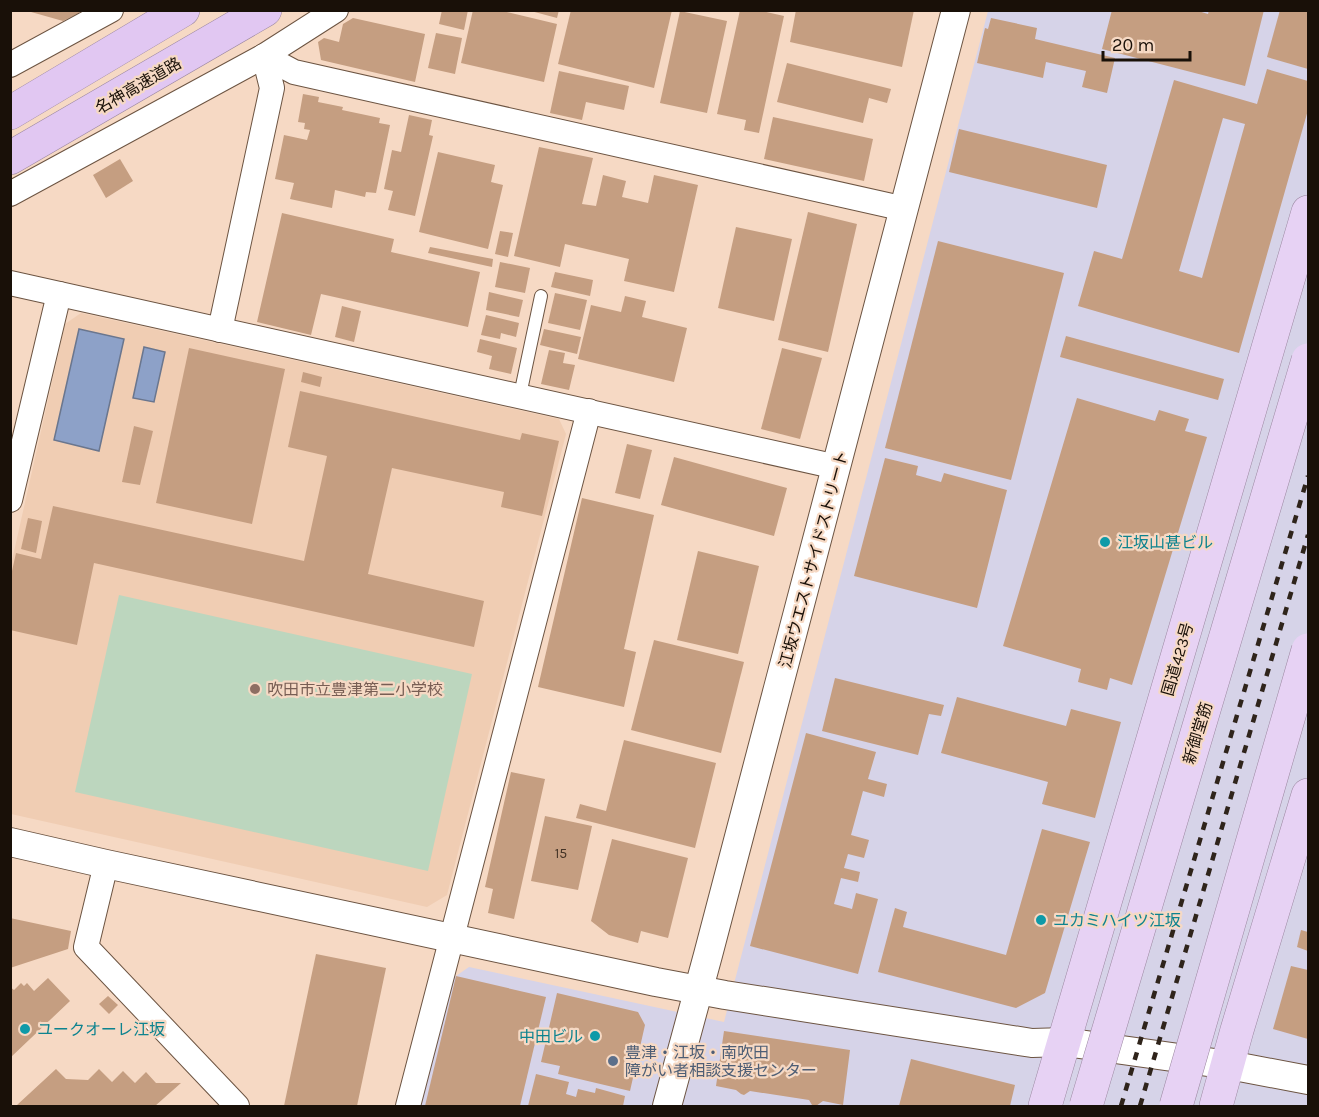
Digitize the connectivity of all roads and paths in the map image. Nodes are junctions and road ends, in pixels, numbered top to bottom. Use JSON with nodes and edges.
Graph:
{"nodes":[{"id":1,"x":111,"y":10,"type":"edge"},
{"id":2,"x":183,"y":10,"type":"edge"},
{"id":3,"x":265,"y":10,"type":"edge"},
{"id":4,"x":336,"y":10,"type":"edge"},
{"id":5,"x":956,"y":10,"type":"edge"},
{"id":6,"x":264,"y":56,"type":"junction"},
{"id":7,"x":10,"y":65,"type":"edge"},
{"id":8,"x":10,"y":113,"type":"edge"},
{"id":9,"x":10,"y":158,"type":"edge"},
{"id":10,"x":10,"y":194,"type":"edge"},
{"id":11,"x":905,"y":209,"type":"junction"},
{"id":12,"x":1308,"y":212,"type":"edge"},
{"id":13,"x":10,"y":283,"type":"edge"},
{"id":14,"x":59,"y":294,"type":"junction"},
{"id":15,"x":540,"y":296,"type":"dead end"},
{"id":16,"x":220,"y":330,"type":"junction"},
{"id":17,"x":1308,"y":360,"type":"edge"},
{"id":18,"x":520,"y":395,"type":"junction"},
{"id":19,"x":589,"y":411,"type":"junction"},
{"id":20,"x":837,"y":467,"type":"junction"},
{"id":21,"x":10,"y":500,"type":"edge"},
{"id":22,"x":1308,"y":650,"type":"edge"},
{"id":23,"x":1308,"y":795,"type":"edge"},
{"id":24,"x":10,"y":842,"type":"edge"},
{"id":25,"x":106,"y":864,"type":"junction"},
{"id":26,"x":453,"y":939,"type":"junction"},
{"id":27,"x":698,"y":990,"type":"junction"},
{"id":28,"x":1065,"y":1042,"type":"junction"},
{"id":29,"x":1229,"y":1065,"type":"junction"},
{"id":30,"x":1308,"y":1080,"type":"edge"},
{"id":31,"x":237,"y":1107,"type":"edge"},
{"id":32,"x":408,"y":1107,"type":"edge"},
{"id":33,"x":666,"y":1107,"type":"edge"},
{"id":34,"x":1045,"y":1107,"type":"edge"},
{"id":35,"x":1086,"y":1107,"type":"edge"},
{"id":36,"x":1176,"y":1107,"type":"edge"},
{"id":37,"x":1216,"y":1107,"type":"edge"}],
"edges":[{"from":1,"to":7,"type":"street"},
{"from":2,"to":8,"type":"highway"},
{"from":3,"to":9,"type":"highway","name":"名神高速道路"},
{"from":4,"to":6,"type":"street"},
{"from":5,"to":11,"type":"street","name":"江坂ウエストサイドストリート"},
{"from":6,"to":10,"type":"street"},
{"from":6,"to":11,"type":"street"},
{"from":6,"to":16,"type":"street"},
{"from":11,"to":20,"type":"street","name":"江坂ウエストサイドストリート"},
{"from":12,"to":28,"type":"highway","name":"国道423号"},
{"from":13,"to":14,"type":"street"},
{"from":14,"to":16,"type":"street"},
{"from":14,"to":21,"type":"street"},
{"from":15,"to":18,"type":"lane"},
{"from":16,"to":18,"type":"street"},
{"from":17,"to":35,"type":"highway","name":"新御堂筋","bridge":true},
{"from":18,"to":19,"type":"street"},
{"from":19,"to":20,"type":"street"},
{"from":19,"to":26,"type":"street"},
{"from":20,"to":27,"type":"street","name":"江坂ウエストサイドストリート"},
{"from":22,"to":36,"type":"highway","bridge":true},
{"from":23,"to":29,"type":"highway"},
{"from":24,"to":25,"type":"street"},
{"from":25,"to":26,"type":"street"},
{"from":25,"to":31,"type":"street"},
{"from":26,"to":27,"type":"street"},
{"from":26,"to":32,"type":"street"},
{"from":27,"to":28,"type":"street"},
{"from":27,"to":33,"type":"street","name":"江坂ウエストサイドストリート"},
{"from":28,"to":29,"type":"street"},
{"from":28,"to":34,"type":"highway","name":"国道423号"},
{"from":29,"to":30,"type":"street"},
{"from":29,"to":37,"type":"highway"}]}
